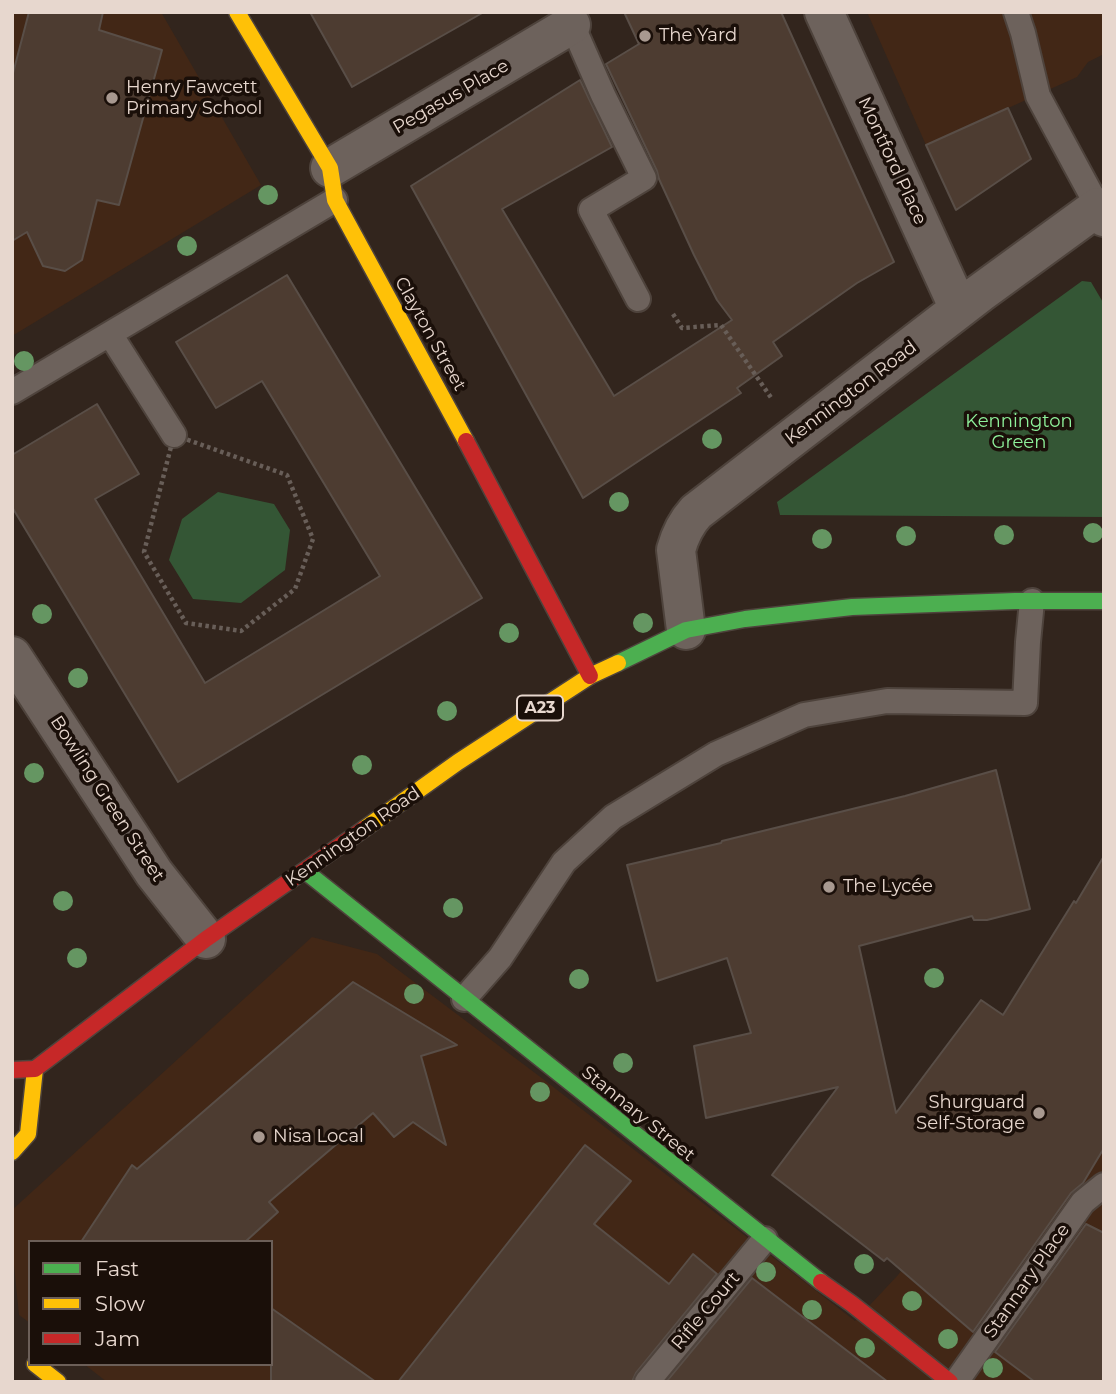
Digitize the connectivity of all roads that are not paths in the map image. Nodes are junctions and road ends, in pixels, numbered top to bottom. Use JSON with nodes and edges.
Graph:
{"nodes":[{"id":1,"x":237,"y":12,"type":"edge"},
{"id":2,"x":824,"y":12,"type":"edge"},
{"id":3,"x":1016,"y":12,"type":"edge"},
{"id":4,"x":569,"y":19,"type":"edge"},
{"id":5,"x":332,"y":184,"type":"junction"},
{"id":6,"x":1101,"y":212,"type":"edge"},
{"id":7,"x":638,"y":299,"type":"road end"},
{"id":8,"x":959,"y":309,"type":"junction"},
{"id":9,"x":110,"y":334,"type":"junction"},
{"id":10,"x":12,"y":392,"type":"edge"},
{"id":11,"x":174,"y":435,"type":"road end"},
{"id":12,"x":1031,"y":601,"type":"junction"},
{"id":13,"x":1104,"y":601,"type":"edge"},
{"id":14,"x":686,"y":630,"type":"junction"},
{"id":15,"x":12,"y":656,"type":"edge"},
{"id":16,"x":590,"y":676,"type":"junction"},
{"id":17,"x":305,"y":872,"type":"junction"},
{"id":18,"x":206,"y":939,"type":"junction"},
{"id":19,"x":464,"y":999,"type":"junction"},
{"id":20,"x":35,"y":1069,"type":"junction"},
{"id":21,"x":12,"y":1070,"type":"edge"},
{"id":22,"x":12,"y":1152,"type":"edge"},
{"id":23,"x":1104,"y":1185,"type":"edge"},
{"id":24,"x":765,"y":1239,"type":"junction"},
{"id":25,"x":38,"y":1366,"type":"edge"},
{"id":26,"x":58,"y":1382,"type":"edge"},
{"id":27,"x":647,"y":1382,"type":"edge"},
{"id":28,"x":950,"y":1382,"type":"edge"},
{"id":29,"x":956,"y":1382,"type":"edge"}],
"edges":[{"from":1,"to":5,"type":"main road","name":"Clayton Street"},
{"from":2,"to":8,"type":"street","name":"Montford Place"},
{"from":3,"to":6,"type":"lane"},
{"from":4,"to":5,"type":"street","name":"Pegasus Place"},
{"from":4,"to":7,"type":"lane"},
{"from":5,"to":9,"type":"lane"},
{"from":5,"to":16,"type":"main road","name":"Clayton Street"},
{"from":6,"to":8,"type":"street","name":"Kennington Road"},
{"from":8,"to":14,"type":"street","name":"Kennington Road"},
{"from":9,"to":10,"type":"lane"},
{"from":9,"to":11,"type":"lane"},
{"from":12,"to":13,"type":"main road","name":"Kennington Road","number":"A23"},
{"from":12,"to":14,"type":"main road","name":"Kennington Road","number":"A23"},
{"from":12,"to":19,"type":"lane"},
{"from":14,"to":16,"type":"main road","name":"Kennington Road","number":"A23"},
{"from":15,"to":18,"type":"street","name":"Bowling Green Street"},
{"from":16,"to":17,"type":"main road","name":"Kennington Road","number":"A23"},
{"from":17,"to":18,"type":"main road","name":"Kennington Road","number":"A23"},
{"from":17,"to":19,"type":"main road","name":"Stannary Street"},
{"from":18,"to":20,"type":"main road","name":"Kennington Road","number":"A23"},
{"from":19,"to":24,"type":"main road","name":"Stannary Street"},
{"from":20,"to":21,"type":"main road"},
{"from":20,"to":22,"type":"main road"},
{"from":23,"to":29,"type":"lane","name":"Stannary Place"},
{"from":24,"to":27,"type":"lane","name":"Rifle Court"},
{"from":24,"to":28,"type":"main road","name":"Stannary Street"},
{"from":25,"to":26,"type":"main road"}]}
